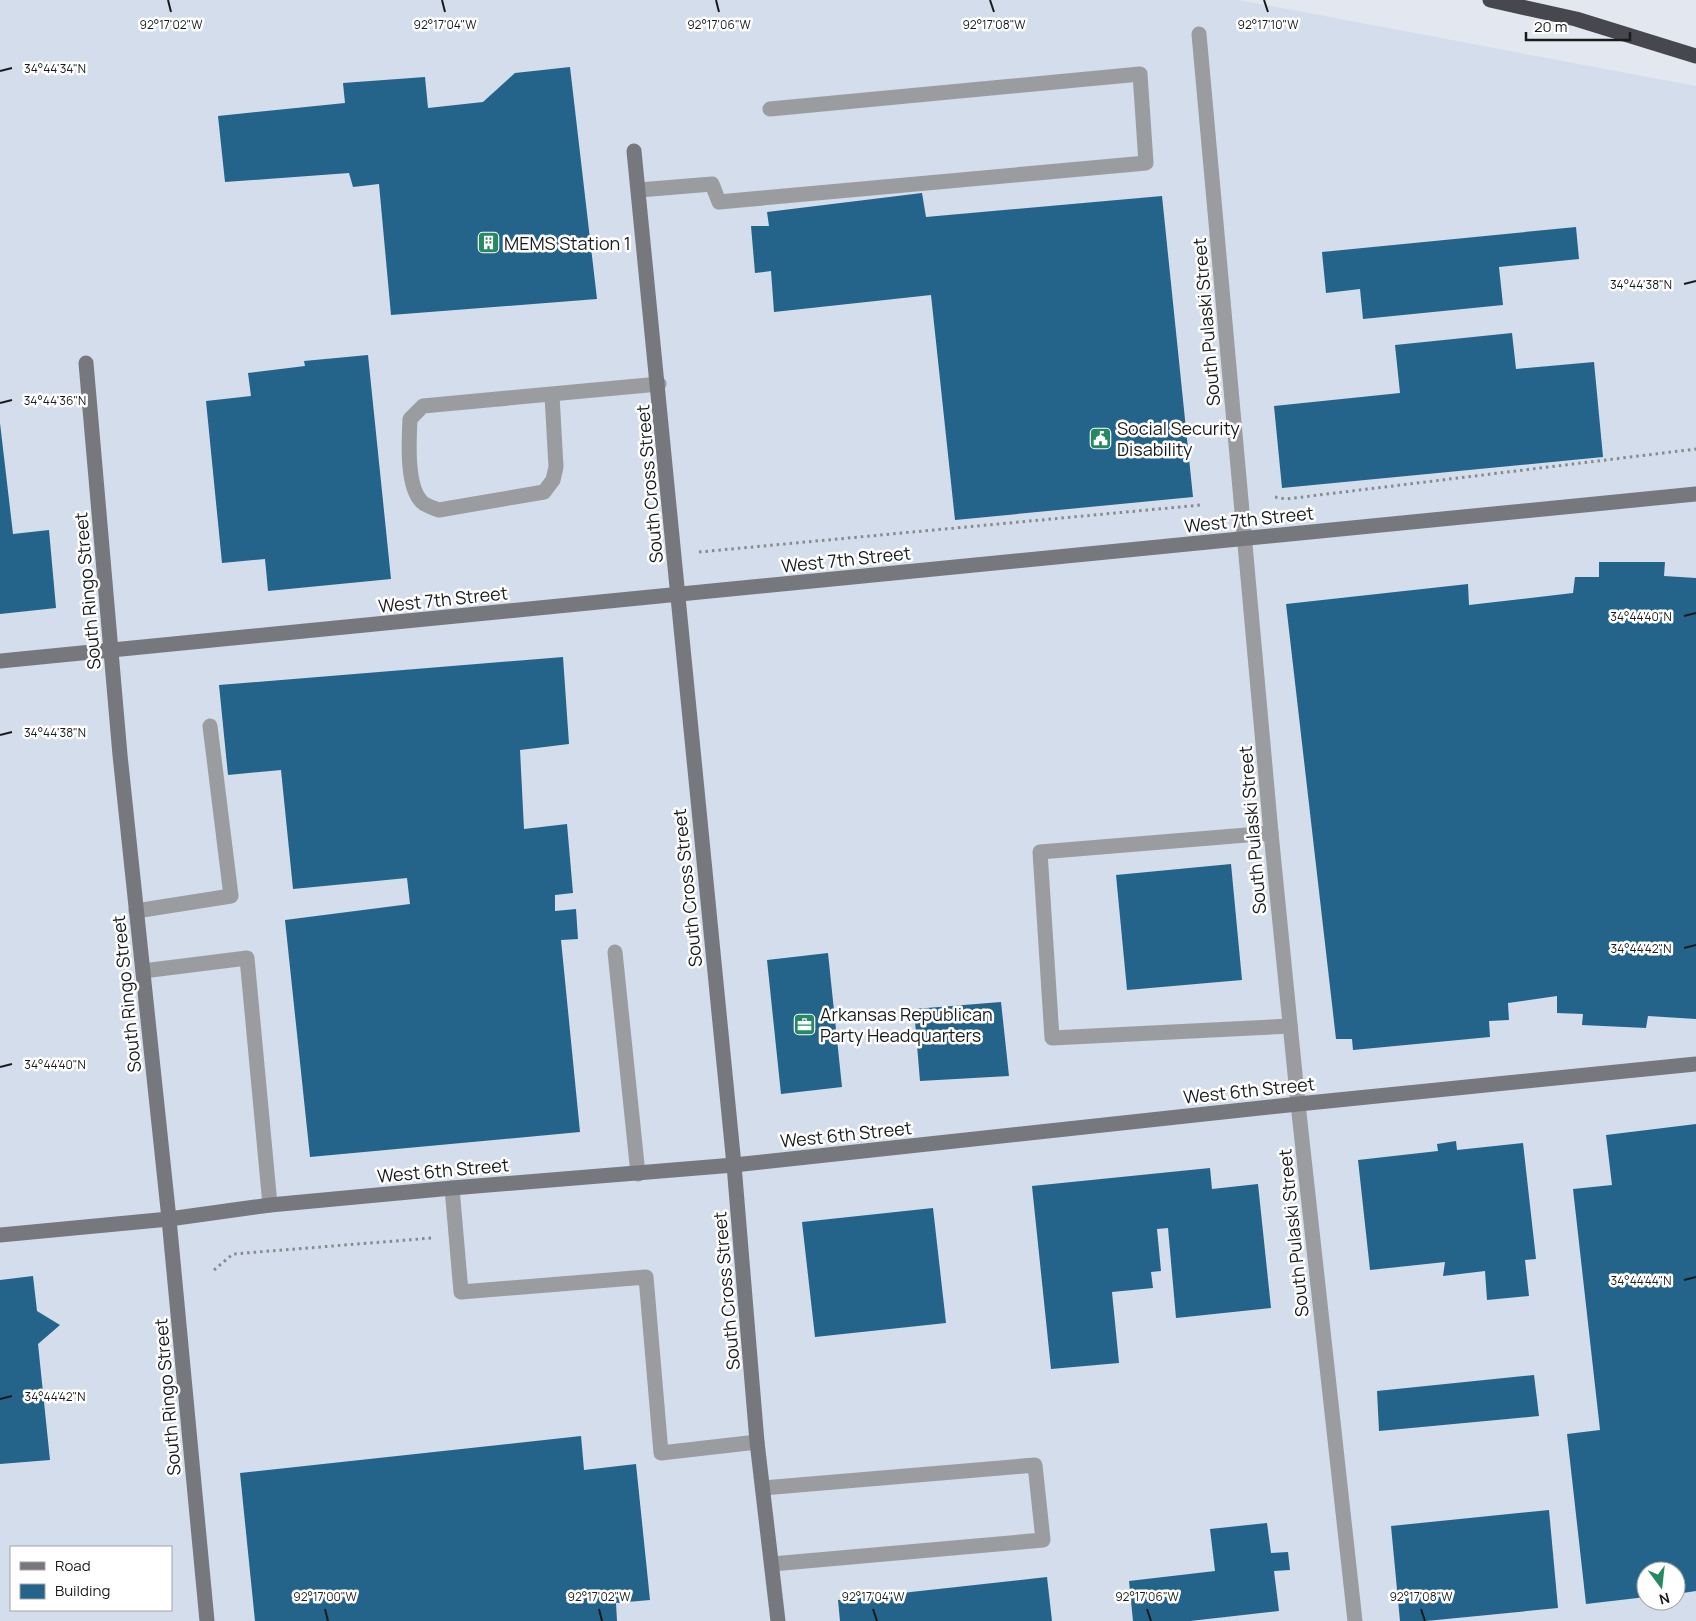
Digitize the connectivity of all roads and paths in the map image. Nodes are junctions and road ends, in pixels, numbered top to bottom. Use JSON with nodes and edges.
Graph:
{"nodes":[{"id":1,"x":1490,"y":0,"type":"edge"},
{"id":2,"x":1198,"y":34,"type":"dead end"},
{"id":3,"x":1696,"y":56,"type":"edge"},
{"id":4,"x":770,"y":109,"type":"dead end"},
{"id":5,"x":634,"y":151,"type":"dead end"},
{"id":6,"x":639,"y":190,"type":"junction"},
{"id":7,"x":86,"y":363,"type":"dead end"},
{"id":8,"x":659,"y":384,"type":"junction"},
{"id":9,"x":552,"y":395,"type":"junction"},
{"id":10,"x":1696,"y":449,"type":"edge"},
{"id":11,"x":1696,"y":494,"type":"edge"},
{"id":12,"x":1276,"y":497,"type":"dead end"},
{"id":13,"x":1201,"y":505,"type":"dead end"},
{"id":14,"x":1243,"y":538,"type":"junction"},
{"id":15,"x":696,"y":552,"type":"dead end"},
{"id":16,"x":679,"y":594,"type":"junction"},
{"id":17,"x":112,"y":651,"type":"junction"},
{"id":18,"x":0,"y":661,"type":"edge"},
{"id":19,"x":210,"y":726,"type":"dead end"},
{"id":20,"x":1271,"y":833,"type":"junction"},
{"id":21,"x":136,"y":910,"type":"junction"},
{"id":22,"x":615,"y":952,"type":"dead end"},
{"id":23,"x":143,"y":971,"type":"junction"},
{"id":24,"x":1290,"y":1026,"type":"junction"},
{"id":25,"x":1696,"y":1064,"type":"edge"},
{"id":26,"x":1298,"y":1104,"type":"junction"},
{"id":27,"x":734,"y":1165,"type":"junction"},
{"id":28,"x":638,"y":1174,"type":"junction"},
{"id":29,"x":452,"y":1188,"type":"junction"},
{"id":30,"x":270,"y":1205,"type":"junction"},
{"id":31,"x":169,"y":1219,"type":"junction"},
{"id":32,"x":0,"y":1235,"type":"edge"},
{"id":33,"x":457,"y":1236,"type":"junction"},
{"id":34,"x":214,"y":1270,"type":"dead end"},
{"id":35,"x":757,"y":1442,"type":"junction"},
{"id":36,"x":763,"y":1488,"type":"junction"},
{"id":37,"x":772,"y":1564,"type":"junction"},
{"id":38,"x":207,"y":1621,"type":"edge"},
{"id":39,"x":778,"y":1621,"type":"edge"},
{"id":40,"x":1355,"y":1621,"type":"edge"}],
"edges":[{"from":1,"to":3,"type":"highway"},
{"from":2,"to":14,"type":"street","name":"South Pulaski Street"},
{"from":4,"to":6,"type":"street"},
{"from":5,"to":6,"type":"street","name":"South Cross Street"},
{"from":6,"to":8,"type":"street","name":"South Cross Street"},
{"from":7,"to":17,"type":"street","name":"South Ringo Street"},
{"from":8,"to":9,"type":"street"},
{"from":8,"to":16,"type":"street","name":"South Cross Street"},
{"from":9,"to":9,"type":"street"},
{"from":10,"to":12,"type":"path"},
{"from":11,"to":14,"type":"street","name":"West 7th Street"},
{"from":13,"to":15,"type":"path"},
{"from":14,"to":16,"type":"street","name":"West 7th Street"},
{"from":14,"to":20,"type":"street","name":"South Pulaski Street"},
{"from":16,"to":17,"type":"street","name":"West 7th Street"},
{"from":16,"to":27,"type":"street","name":"South Cross Street"},
{"from":17,"to":18,"type":"street","name":"West 7th Street"},
{"from":17,"to":21,"type":"street","name":"South Ringo Street"},
{"from":19,"to":21,"type":"street"},
{"from":20,"to":24,"type":"street","name":"South Pulaski Street"},
{"from":20,"to":24,"type":"street"},
{"from":21,"to":23,"type":"street","name":"South Ringo Street"},
{"from":22,"to":28,"type":"street"},
{"from":23,"to":30,"type":"street"},
{"from":23,"to":31,"type":"street","name":"South Ringo Street"},
{"from":24,"to":26,"type":"street","name":"South Pulaski Street"},
{"from":25,"to":26,"type":"street","name":"West 6th Street"},
{"from":26,"to":27,"type":"street","name":"West 6th Street"},
{"from":26,"to":40,"type":"street","name":"South Pulaski Street"},
{"from":27,"to":28,"type":"street","name":"West 6th Street"},
{"from":27,"to":35,"type":"street","name":"South Cross Street"},
{"from":28,"to":29,"type":"street","name":"West 6th Street"},
{"from":29,"to":30,"type":"street","name":"West 6th Street"},
{"from":29,"to":33,"type":"street"},
{"from":30,"to":31,"type":"street","name":"West 6th Street"},
{"from":31,"to":32,"type":"street","name":"West 6th Street"},
{"from":31,"to":38,"type":"street","name":"South Ringo Street"},
{"from":33,"to":34,"type":"path"},
{"from":33,"to":35,"type":"street"},
{"from":35,"to":36,"type":"street","name":"South Cross Street"},
{"from":36,"to":37,"type":"street","name":"South Cross Street"},
{"from":36,"to":37,"type":"street"},
{"from":37,"to":39,"type":"street","name":"South Cross Street"}]}
